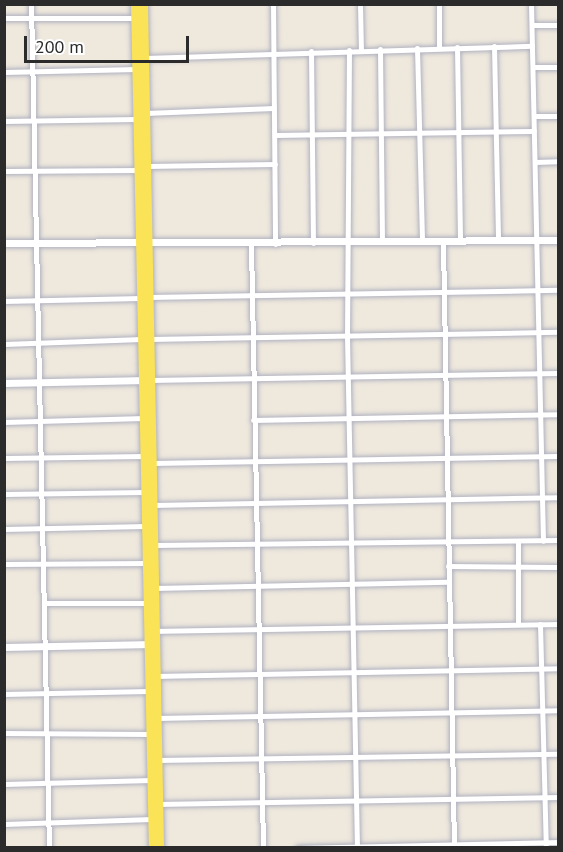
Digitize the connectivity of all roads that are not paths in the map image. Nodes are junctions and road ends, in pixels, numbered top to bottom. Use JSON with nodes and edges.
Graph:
{"nodes":[{"id":1,"x":31,"y":4,"type":"edge"},
{"id":2,"x":135,"y":4,"type":"edge"},
{"id":3,"x":143,"y":4,"type":"edge"},
{"id":4,"x":273,"y":4,"type":"edge"},
{"id":5,"x":360,"y":4,"type":"edge"},
{"id":6,"x":439,"y":4,"type":"edge"},
{"id":7,"x":531,"y":4,"type":"edge"},
{"id":8,"x":32,"y":17,"type":"junction"},
{"id":9,"x":4,"y":18,"type":"edge"},
{"id":10,"x":135,"y":18,"type":"junction"},
{"id":11,"x":532,"y":25,"type":"junction"},
{"id":12,"x":558,"y":25,"type":"edge"},
{"id":13,"x":494,"y":46,"type":"junction"},
{"id":14,"x":532,"y":46,"type":"junction"},
{"id":15,"x":457,"y":47,"type":"junction"},
{"id":16,"x":417,"y":48,"type":"junction"},
{"id":17,"x":440,"y":48,"type":"junction"},
{"id":18,"x":380,"y":49,"type":"junction"},
{"id":19,"x":349,"y":50,"type":"junction"},
{"id":20,"x":361,"y":50,"type":"junction"},
{"id":21,"x":311,"y":51,"type":"junction"},
{"id":22,"x":275,"y":53,"type":"junction"},
{"id":23,"x":144,"y":58,"type":"junction"},
{"id":24,"x":533,"y":67,"type":"junction"},
{"id":25,"x":558,"y":67,"type":"edge"},
{"id":26,"x":137,"y":69,"type":"junction"},
{"id":27,"x":33,"y":71,"type":"junction"},
{"id":28,"x":4,"y":72,"type":"edge"},
{"id":29,"x":274,"y":108,"type":"junction"},
{"id":30,"x":141,"y":116,"type":"junction"},
{"id":31,"x":534,"y":116,"type":"junction"},
{"id":32,"x":558,"y":116,"type":"edge"},
{"id":33,"x":4,"y":121,"type":"edge"},
{"id":34,"x":34,"y":121,"type":"junction"},
{"id":35,"x":496,"y":131,"type":"junction"},
{"id":36,"x":534,"y":131,"type":"junction"},
{"id":37,"x":458,"y":132,"type":"junction"},
{"id":38,"x":313,"y":134,"type":"junction"},
{"id":39,"x":382,"y":134,"type":"junction"},
{"id":40,"x":420,"y":134,"type":"junction"},
{"id":41,"x":275,"y":135,"type":"junction"},
{"id":42,"x":349,"y":135,"type":"junction"},
{"id":43,"x":558,"y":161,"type":"edge"},
{"id":44,"x":535,"y":162,"type":"junction"},
{"id":45,"x":275,"y":164,"type":"junction"},
{"id":46,"x":143,"y":168,"type":"junction"},
{"id":47,"x":34,"y":170,"type":"junction"},
{"id":48,"x":4,"y":171,"type":"edge"},
{"id":49,"x":536,"y":240,"type":"junction"},
{"id":50,"x":558,"y":240,"type":"edge"},
{"id":51,"x":498,"y":241,"type":"junction"},
{"id":52,"x":422,"y":242,"type":"junction"},
{"id":53,"x":443,"y":242,"type":"junction"},
{"id":54,"x":460,"y":242,"type":"junction"},
{"id":55,"x":4,"y":243,"type":"edge"},
{"id":56,"x":36,"y":243,"type":"junction"},
{"id":57,"x":313,"y":243,"type":"junction"},
{"id":58,"x":348,"y":243,"type":"junction"},
{"id":59,"x":382,"y":243,"type":"junction"},
{"id":60,"x":250,"y":244,"type":"junction"},
{"id":61,"x":274,"y":244,"type":"junction"},
{"id":62,"x":144,"y":246,"type":"junction"},
{"id":63,"x":558,"y":290,"type":"edge"},
{"id":64,"x":538,"y":291,"type":"junction"},
{"id":65,"x":443,"y":293,"type":"junction"},
{"id":66,"x":347,"y":295,"type":"junction"},
{"id":67,"x":252,"y":296,"type":"junction"},
{"id":68,"x":145,"y":298,"type":"junction"},
{"id":69,"x":36,"y":300,"type":"junction"},
{"id":70,"x":4,"y":301,"type":"edge"},
{"id":71,"x":558,"y":332,"type":"edge"},
{"id":72,"x":539,"y":333,"type":"junction"},
{"id":73,"x":444,"y":334,"type":"junction"},
{"id":74,"x":347,"y":336,"type":"junction"},
{"id":75,"x":252,"y":337,"type":"junction"},
{"id":76,"x":146,"y":339,"type":"junction"},
{"id":77,"x":40,"y":343,"type":"junction"},
{"id":78,"x":4,"y":344,"type":"edge"},
{"id":79,"x":558,"y":373,"type":"edge"},
{"id":80,"x":539,"y":374,"type":"junction"},
{"id":81,"x":348,"y":376,"type":"junction"},
{"id":82,"x":445,"y":376,"type":"junction"},
{"id":83,"x":253,"y":378,"type":"junction"},
{"id":84,"x":146,"y":380,"type":"junction"},
{"id":85,"x":4,"y":383,"type":"edge"},
{"id":86,"x":41,"y":383,"type":"junction"},
{"id":87,"x":540,"y":414,"type":"junction"},
{"id":88,"x":558,"y":414,"type":"edge"},
{"id":89,"x":446,"y":416,"type":"junction"},
{"id":90,"x":144,"y":418,"type":"junction"},
{"id":91,"x":349,"y":418,"type":"junction"},
{"id":92,"x":41,"y":420,"type":"junction"},
{"id":93,"x":253,"y":420,"type":"junction"},
{"id":94,"x":4,"y":422,"type":"edge"},
{"id":95,"x":558,"y":456,"type":"edge"},
{"id":96,"x":540,"y":457,"type":"junction"},
{"id":97,"x":4,"y":458,"type":"edge"},
{"id":98,"x":42,"y":458,"type":"junction"},
{"id":99,"x":446,"y":458,"type":"junction"},
{"id":100,"x":148,"y":459,"type":"junction"},
{"id":101,"x":350,"y":460,"type":"junction"},
{"id":102,"x":255,"y":461,"type":"junction"},
{"id":103,"x":145,"y":492,"type":"junction"},
{"id":104,"x":42,"y":493,"type":"junction"},
{"id":105,"x":4,"y":494,"type":"edge"},
{"id":106,"x":558,"y":497,"type":"edge"},
{"id":107,"x":542,"y":498,"type":"junction"},
{"id":108,"x":447,"y":499,"type":"junction"},
{"id":109,"x":256,"y":502,"type":"junction"},
{"id":110,"x":351,"y":502,"type":"junction"},
{"id":111,"x":152,"y":505,"type":"junction"},
{"id":112,"x":146,"y":526,"type":"junction"},
{"id":113,"x":43,"y":528,"type":"junction"},
{"id":114,"x":4,"y":529,"type":"edge"},
{"id":115,"x":558,"y":540,"type":"edge"},
{"id":116,"x":518,"y":541,"type":"junction"},
{"id":117,"x":543,"y":541,"type":"junction"},
{"id":118,"x":447,"y":542,"type":"junction"},
{"id":119,"x":351,"y":543,"type":"junction"},
{"id":120,"x":257,"y":544,"type":"junction"},
{"id":121,"x":153,"y":545,"type":"junction"},
{"id":122,"x":43,"y":562,"type":"junction"},
{"id":123,"x":147,"y":563,"type":"junction"},
{"id":124,"x":4,"y":564,"type":"edge"},
{"id":125,"x":448,"y":566,"type":"junction"},
{"id":126,"x":519,"y":566,"type":"junction"},
{"id":127,"x":558,"y":567,"type":"edge"},
{"id":128,"x":448,"y":582,"type":"junction"},
{"id":129,"x":352,"y":584,"type":"junction"},
{"id":130,"x":257,"y":586,"type":"junction"},
{"id":131,"x":154,"y":588,"type":"junction"},
{"id":132,"x":45,"y":603,"type":"junction"},
{"id":133,"x":148,"y":603,"type":"junction"},
{"id":134,"x":518,"y":624,"type":"junction"},
{"id":135,"x":540,"y":624,"type":"junction"},
{"id":136,"x":558,"y":624,"type":"edge"},
{"id":137,"x":354,"y":626,"type":"junction"},
{"id":138,"x":448,"y":626,"type":"junction"},
{"id":139,"x":258,"y":629,"type":"junction"},
{"id":140,"x":152,"y":631,"type":"junction"},
{"id":141,"x":152,"y":644,"type":"junction"},
{"id":142,"x":45,"y":646,"type":"junction"},
{"id":143,"x":4,"y":647,"type":"edge"},
{"id":144,"x":542,"y":668,"type":"junction"},
{"id":145,"x":558,"y":668,"type":"edge"},
{"id":146,"x":449,"y":670,"type":"junction"},
{"id":147,"x":354,"y":672,"type":"junction"},
{"id":148,"x":259,"y":674,"type":"junction"},
{"id":149,"x":156,"y":676,"type":"junction"},
{"id":150,"x":149,"y":691,"type":"junction"},
{"id":151,"x":47,"y":692,"type":"junction"},
{"id":152,"x":4,"y":694,"type":"edge"},
{"id":153,"x":543,"y":710,"type":"junction"},
{"id":154,"x":558,"y":710,"type":"edge"},
{"id":155,"x":450,"y":713,"type":"junction"},
{"id":156,"x":355,"y":715,"type":"junction"},
{"id":157,"x":260,"y":717,"type":"junction"},
{"id":158,"x":156,"y":718,"type":"junction"},
{"id":159,"x":4,"y":734,"type":"edge"},
{"id":160,"x":46,"y":734,"type":"junction"},
{"id":161,"x":150,"y":734,"type":"junction"},
{"id":162,"x":558,"y":754,"type":"edge"},
{"id":163,"x":544,"y":755,"type":"junction"},
{"id":164,"x":451,"y":757,"type":"junction"},
{"id":165,"x":356,"y":759,"type":"junction"},
{"id":166,"x":157,"y":760,"type":"junction"},
{"id":167,"x":261,"y":760,"type":"junction"},
{"id":168,"x":151,"y":780,"type":"junction"},
{"id":169,"x":47,"y":783,"type":"junction"},
{"id":170,"x":4,"y":784,"type":"edge"},
{"id":171,"x":544,"y":797,"type":"junction"},
{"id":172,"x":558,"y":797,"type":"edge"},
{"id":173,"x":452,"y":798,"type":"junction"},
{"id":174,"x":357,"y":801,"type":"junction"},
{"id":175,"x":262,"y":803,"type":"junction"},
{"id":176,"x":159,"y":804,"type":"junction"},
{"id":177,"x":152,"y":819,"type":"junction"},
{"id":178,"x":49,"y":822,"type":"junction"},
{"id":179,"x":4,"y":824,"type":"edge"},
{"id":180,"x":558,"y":842,"type":"edge"},
{"id":181,"x":546,"y":845,"type":"edge"},
{"id":182,"x":454,"y":846,"type":"edge"},
{"id":183,"x":357,"y":847,"type":"edge"},
{"id":184,"x":49,"y":848,"type":"edge"},
{"id":185,"x":153,"y":848,"type":"edge"},
{"id":186,"x":159,"y":848,"type":"edge"},
{"id":187,"x":263,"y":848,"type":"edge"},
{"id":188,"x":298,"y":848,"type":"edge"}],
"edges":[{"from":1,"to":8,"type":"street"},
{"from":2,"to":10,"type":"main road"},
{"from":3,"to":23,"type":"main road"},
{"from":4,"to":22,"type":"street"},
{"from":5,"to":20,"type":"street"},
{"from":6,"to":17,"type":"street"},
{"from":7,"to":11,"type":"street"},
{"from":8,"to":9,"type":"street"},
{"from":8,"to":10,"type":"street"},
{"from":8,"to":27,"type":"street"},
{"from":10,"to":26,"type":"main road"},
{"from":11,"to":12,"type":"street"},
{"from":11,"to":14,"type":"street"},
{"from":13,"to":14,"type":"street"},
{"from":13,"to":15,"type":"street"},
{"from":13,"to":35,"type":"street"},
{"from":14,"to":24,"type":"street"},
{"from":15,"to":17,"type":"street"},
{"from":15,"to":37,"type":"street"},
{"from":16,"to":17,"type":"street"},
{"from":16,"to":18,"type":"street"},
{"from":16,"to":40,"type":"street"},
{"from":18,"to":20,"type":"street"},
{"from":18,"to":39,"type":"street"},
{"from":19,"to":20,"type":"street"},
{"from":19,"to":21,"type":"street"},
{"from":19,"to":42,"type":"street"},
{"from":21,"to":22,"type":"street"},
{"from":21,"to":38,"type":"street"},
{"from":22,"to":23,"type":"street"},
{"from":22,"to":29,"type":"street"},
{"from":23,"to":30,"type":"main road"},
{"from":24,"to":25,"type":"street"},
{"from":24,"to":31,"type":"street"},
{"from":26,"to":27,"type":"street"},
{"from":26,"to":30,"type":"main road"},
{"from":27,"to":28,"type":"street"},
{"from":27,"to":34,"type":"street"},
{"from":29,"to":30,"type":"street"},
{"from":29,"to":41,"type":"street"},
{"from":30,"to":34,"type":"street"},
{"from":30,"to":46,"type":"main road"},
{"from":31,"to":32,"type":"street"},
{"from":31,"to":36,"type":"street"},
{"from":33,"to":34,"type":"street"},
{"from":34,"to":47,"type":"street"},
{"from":35,"to":36,"type":"street"},
{"from":35,"to":37,"type":"street"},
{"from":35,"to":51,"type":"street"},
{"from":36,"to":44,"type":"street"},
{"from":37,"to":40,"type":"street"},
{"from":37,"to":54,"type":"street"},
{"from":38,"to":41,"type":"street"},
{"from":38,"to":42,"type":"street"},
{"from":38,"to":57,"type":"street"},
{"from":39,"to":40,"type":"street"},
{"from":39,"to":42,"type":"street"},
{"from":39,"to":59,"type":"street"},
{"from":40,"to":52,"type":"street"},
{"from":41,"to":45,"type":"street"},
{"from":42,"to":58,"type":"street"},
{"from":43,"to":44,"type":"street"},
{"from":44,"to":49,"type":"street"},
{"from":45,"to":46,"type":"street"},
{"from":45,"to":61,"type":"street"},
{"from":46,"to":47,"type":"street"},
{"from":46,"to":62,"type":"main road"},
{"from":47,"to":48,"type":"street"},
{"from":47,"to":56,"type":"street"},
{"from":49,"to":50,"type":"street"},
{"from":49,"to":51,"type":"street"},
{"from":49,"to":64,"type":"street"},
{"from":51,"to":54,"type":"street"},
{"from":52,"to":53,"type":"street"},
{"from":52,"to":59,"type":"street"},
{"from":53,"to":54,"type":"street"},
{"from":53,"to":65,"type":"street"},
{"from":55,"to":56,"type":"street"},
{"from":56,"to":62,"type":"street"},
{"from":56,"to":69,"type":"street"},
{"from":57,"to":58,"type":"street"},
{"from":57,"to":61,"type":"street"},
{"from":58,"to":59,"type":"street"},
{"from":58,"to":66,"type":"street"},
{"from":60,"to":61,"type":"street"},
{"from":60,"to":62,"type":"street"},
{"from":60,"to":67,"type":"street"},
{"from":62,"to":68,"type":"main road"},
{"from":63,"to":64,"type":"street"},
{"from":64,"to":65,"type":"street"},
{"from":64,"to":72,"type":"street"},
{"from":65,"to":66,"type":"street"},
{"from":65,"to":73,"type":"street"},
{"from":66,"to":67,"type":"street"},
{"from":66,"to":74,"type":"street"},
{"from":67,"to":68,"type":"street"},
{"from":67,"to":75,"type":"street"},
{"from":68,"to":69,"type":"street"},
{"from":68,"to":76,"type":"main road"},
{"from":69,"to":70,"type":"street"},
{"from":69,"to":77,"type":"street"},
{"from":71,"to":72,"type":"street"},
{"from":72,"to":73,"type":"street"},
{"from":72,"to":80,"type":"street"},
{"from":73,"to":74,"type":"street"},
{"from":73,"to":82,"type":"street"},
{"from":74,"to":75,"type":"street"},
{"from":74,"to":81,"type":"street"},
{"from":75,"to":76,"type":"street"},
{"from":75,"to":83,"type":"street"},
{"from":76,"to":77,"type":"street"},
{"from":76,"to":84,"type":"main road"},
{"from":77,"to":78,"type":"street"},
{"from":77,"to":86,"type":"street"},
{"from":79,"to":80,"type":"street"},
{"from":80,"to":82,"type":"street"},
{"from":80,"to":87,"type":"street"},
{"from":81,"to":82,"type":"street"},
{"from":81,"to":83,"type":"street"},
{"from":81,"to":91,"type":"street"},
{"from":82,"to":89,"type":"street"},
{"from":83,"to":84,"type":"street"},
{"from":83,"to":93,"type":"street"},
{"from":84,"to":86,"type":"street"},
{"from":84,"to":90,"type":"main road"},
{"from":84,"to":100,"type":"main road"},
{"from":85,"to":86,"type":"street"},
{"from":86,"to":92,"type":"street"},
{"from":87,"to":88,"type":"street"},
{"from":87,"to":89,"type":"street"},
{"from":87,"to":96,"type":"street"},
{"from":89,"to":91,"type":"street"},
{"from":89,"to":99,"type":"street"},
{"from":90,"to":92,"type":"street"},
{"from":90,"to":100,"type":"main road"},
{"from":91,"to":93,"type":"street"},
{"from":91,"to":101,"type":"street"},
{"from":92,"to":94,"type":"street"},
{"from":92,"to":98,"type":"street"},
{"from":93,"to":102,"type":"street"},
{"from":95,"to":96,"type":"street"},
{"from":96,"to":99,"type":"street"},
{"from":96,"to":107,"type":"street"},
{"from":97,"to":98,"type":"street"},
{"from":98,"to":100,"type":"street"},
{"from":98,"to":104,"type":"street"},
{"from":99,"to":101,"type":"street"},
{"from":99,"to":108,"type":"street"},
{"from":100,"to":102,"type":"street"},
{"from":100,"to":103,"type":"main road"},
{"from":100,"to":111,"type":"main road"},
{"from":101,"to":102,"type":"street"},
{"from":101,"to":110,"type":"street"},
{"from":102,"to":109,"type":"street"},
{"from":103,"to":104,"type":"street"},
{"from":103,"to":112,"type":"main road"},
{"from":104,"to":105,"type":"street"},
{"from":104,"to":113,"type":"street"},
{"from":106,"to":107,"type":"street"},
{"from":107,"to":108,"type":"street"},
{"from":107,"to":117,"type":"street"},
{"from":108,"to":110,"type":"street"},
{"from":108,"to":118,"type":"street"},
{"from":109,"to":110,"type":"street"},
{"from":109,"to":111,"type":"street"},
{"from":109,"to":120,"type":"street"},
{"from":110,"to":119,"type":"street"},
{"from":111,"to":121,"type":"main road"},
{"from":112,"to":113,"type":"street"},
{"from":112,"to":123,"type":"main road"},
{"from":113,"to":114,"type":"street"},
{"from":113,"to":122,"type":"street"},
{"from":115,"to":117,"type":"street"},
{"from":116,"to":117,"type":"street"},
{"from":116,"to":118,"type":"street"},
{"from":116,"to":126,"type":"street"},
{"from":118,"to":119,"type":"street"},
{"from":118,"to":125,"type":"street"},
{"from":119,"to":120,"type":"street"},
{"from":119,"to":129,"type":"street"},
{"from":120,"to":121,"type":"street"},
{"from":120,"to":130,"type":"street"},
{"from":121,"to":131,"type":"main road"},
{"from":122,"to":123,"type":"street"},
{"from":122,"to":124,"type":"street"},
{"from":122,"to":132,"type":"street"},
{"from":123,"to":133,"type":"main road"},
{"from":125,"to":126,"type":"street"},
{"from":125,"to":128,"type":"street"},
{"from":126,"to":127,"type":"street"},
{"from":126,"to":134,"type":"street"},
{"from":128,"to":129,"type":"street"},
{"from":128,"to":138,"type":"street"},
{"from":129,"to":130,"type":"street"},
{"from":129,"to":137,"type":"street"},
{"from":130,"to":131,"type":"street"},
{"from":130,"to":139,"type":"street"},
{"from":131,"to":140,"type":"main road"},
{"from":132,"to":133,"type":"street"},
{"from":132,"to":142,"type":"street"},
{"from":133,"to":140,"type":"main road"},
{"from":134,"to":135,"type":"street"},
{"from":134,"to":138,"type":"street"},
{"from":135,"to":136,"type":"street"},
{"from":135,"to":144,"type":"street"},
{"from":137,"to":138,"type":"street"},
{"from":137,"to":139,"type":"street"},
{"from":137,"to":147,"type":"street"},
{"from":138,"to":146,"type":"street"},
{"from":139,"to":140,"type":"street"},
{"from":139,"to":148,"type":"street"},
{"from":140,"to":141,"type":"main road"},
{"from":141,"to":142,"type":"street"},
{"from":141,"to":149,"type":"main road"},
{"from":141,"to":150,"type":"main road"},
{"from":142,"to":143,"type":"street"},
{"from":142,"to":151,"type":"street"},
{"from":144,"to":145,"type":"street"},
{"from":144,"to":146,"type":"street"},
{"from":144,"to":153,"type":"street"},
{"from":146,"to":147,"type":"street"},
{"from":146,"to":155,"type":"street"},
{"from":147,"to":148,"type":"street"},
{"from":147,"to":156,"type":"street"},
{"from":148,"to":149,"type":"street"},
{"from":148,"to":157,"type":"street"},
{"from":149,"to":158,"type":"main road"},
{"from":150,"to":151,"type":"street"},
{"from":150,"to":161,"type":"main road"},
{"from":151,"to":152,"type":"street"},
{"from":151,"to":160,"type":"street"},
{"from":153,"to":154,"type":"street"},
{"from":153,"to":155,"type":"street"},
{"from":153,"to":163,"type":"street"},
{"from":155,"to":156,"type":"street"},
{"from":155,"to":164,"type":"street"},
{"from":156,"to":157,"type":"street"},
{"from":156,"to":165,"type":"street"},
{"from":157,"to":158,"type":"street"},
{"from":157,"to":167,"type":"street"},
{"from":158,"to":166,"type":"main road"},
{"from":159,"to":160,"type":"street"},
{"from":160,"to":161,"type":"street"},
{"from":160,"to":169,"type":"street"},
{"from":161,"to":168,"type":"main road"},
{"from":162,"to":163,"type":"street"},
{"from":163,"to":164,"type":"street"},
{"from":163,"to":171,"type":"street"},
{"from":164,"to":165,"type":"street"},
{"from":164,"to":173,"type":"street"},
{"from":165,"to":167,"type":"street"},
{"from":165,"to":174,"type":"street"},
{"from":166,"to":167,"type":"street"},
{"from":166,"to":176,"type":"main road"},
{"from":167,"to":175,"type":"street"},
{"from":168,"to":169,"type":"street"},
{"from":168,"to":177,"type":"main road"},
{"from":169,"to":170,"type":"street"},
{"from":169,"to":178,"type":"street"},
{"from":171,"to":172,"type":"street"},
{"from":171,"to":173,"type":"street"},
{"from":171,"to":181,"type":"street"},
{"from":173,"to":174,"type":"street"},
{"from":173,"to":182,"type":"street"},
{"from":174,"to":175,"type":"street"},
{"from":174,"to":183,"type":"street"},
{"from":175,"to":176,"type":"street"},
{"from":175,"to":187,"type":"street"},
{"from":176,"to":186,"type":"main road"},
{"from":177,"to":178,"type":"street"},
{"from":177,"to":185,"type":"main road"},
{"from":178,"to":179,"type":"street"},
{"from":178,"to":184,"type":"street"},
{"from":180,"to":181,"type":"street"},
{"from":181,"to":182,"type":"street"},
{"from":182,"to":183,"type":"street"},
{"from":183,"to":188,"type":"street"}]}
